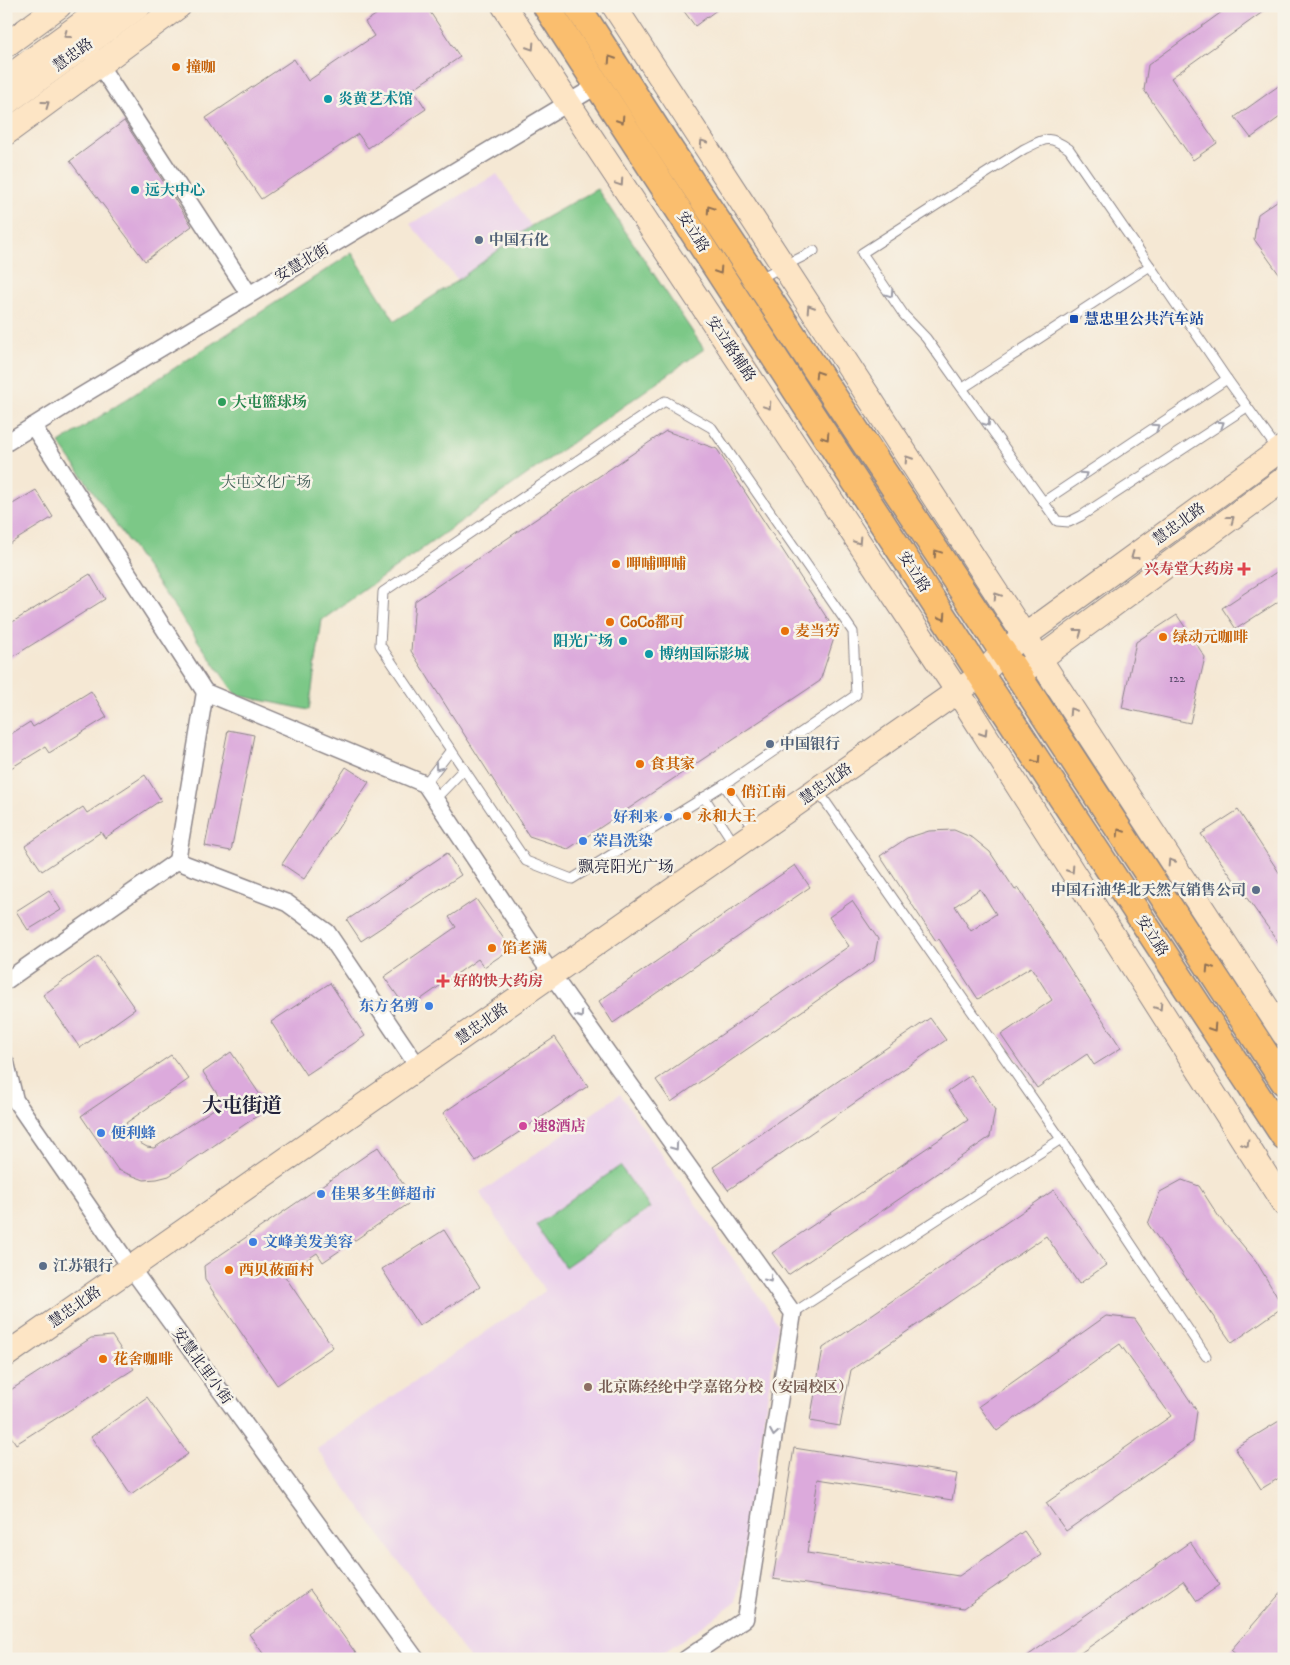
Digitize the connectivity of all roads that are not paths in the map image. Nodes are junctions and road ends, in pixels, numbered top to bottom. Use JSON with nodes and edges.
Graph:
{"nodes":[{"id":1,"x":59,"y":6,"type":"edge"},
{"id":2,"x":106,"y":6,"type":"edge"},
{"id":3,"x":139,"y":6,"type":"edge"},
{"id":4,"x":179,"y":6,"type":"edge"},
{"id":5,"x":504,"y":6,"type":"edge"},
{"id":6,"x":546,"y":6,"type":"edge"},
{"id":7,"x":577,"y":6,"type":"edge"},
{"id":8,"x":614,"y":6,"type":"edge"},
{"id":9,"x":6,"y":45,"type":"edge"},
{"id":10,"x":86,"y":45,"type":"junction"},
{"id":11,"x":100,"y":65,"type":"junction"},
{"id":12,"x":6,"y":79,"type":"edge"},
{"id":13,"x":598,"y":85,"type":"junction"},
{"id":14,"x":6,"y":103,"type":"edge"},
{"id":15,"x":568,"y":103,"type":"junction"},
{"id":16,"x":6,"y":133,"type":"edge"},
{"id":17,"x":814,"y":251,"type":"dead end"},
{"id":18,"x":1150,"y":266,"type":"junction"},
{"id":19,"x":783,"y":267,"type":"junction"},
{"id":20,"x":757,"y":280,"type":"junction"},
{"id":21,"x":249,"y":294,"type":"junction"},
{"id":22,"x":1227,"y":379,"type":"junction"},
{"id":23,"x":963,"y":388,"type":"junction"},
{"id":24,"x":1247,"y":407,"type":"junction"},
{"id":25,"x":33,"y":426,"type":"junction"},
{"id":26,"x":6,"y":443,"type":"edge"},
{"id":27,"x":1282,"y":452,"type":"edge"},
{"id":28,"x":1284,"y":480,"type":"edge"},
{"id":29,"x":1043,"y":502,"type":"junction"},
{"id":30,"x":1023,"y":637,"type":"junction"},
{"id":31,"x":1003,"y":652,"type":"junction"},
{"id":32,"x":1039,"y":660,"type":"junction"},
{"id":33,"x":1018,"y":675,"type":"junction"},
{"id":34,"x":981,"y":676,"type":"junction"},
{"id":35,"x":205,"y":692,"type":"junction"},
{"id":36,"x":958,"y":692,"type":"junction"},
{"id":37,"x":451,"y":750,"type":"junction"},
{"id":38,"x":464,"y":770,"type":"junction"},
{"id":39,"x":425,"y":784,"type":"junction"},
{"id":40,"x":724,"y":785,"type":"junction"},
{"id":41,"x":817,"y":790,"type":"junction"},
{"id":42,"x":704,"y":797,"type":"junction"},
{"id":43,"x":435,"y":798,"type":"junction"},
{"id":44,"x":757,"y":832,"type":"junction"},
{"id":45,"x":736,"y":847,"type":"junction"},
{"id":46,"x":177,"y":861,"type":"junction"},
{"id":47,"x":552,"y":975,"type":"junction"},
{"id":48,"x":6,"y":981,"type":"edge"},
{"id":49,"x":1284,"y":1034,"type":"edge"},
{"id":50,"x":6,"y":1063,"type":"edge"},
{"id":51,"x":419,"y":1068,"type":"junction"},
{"id":52,"x":1284,"y":1082,"type":"edge"},
{"id":53,"x":1284,"y":1136,"type":"edge"},
{"id":54,"x":1061,"y":1139,"type":"junction"},
{"id":55,"x":1284,"y":1204,"type":"edge"},
{"id":56,"x":131,"y":1268,"type":"junction"},
{"id":57,"x":793,"y":1313,"type":"junction"},
{"id":58,"x":6,"y":1354,"type":"edge"},
{"id":59,"x":1206,"y":1356,"type":"dead end"},
{"id":60,"x":416,"y":1659,"type":"edge"},
{"id":61,"x":686,"y":1659,"type":"edge"}],
"edges":[{"from":1,"to":9,"type":"street"},
{"from":2,"to":12,"type":"street","name":"慧忠路","one_way":true},
{"from":3,"to":10,"type":"street","name":"慧忠路"},
{"from":4,"to":11,"type":"street"},
{"from":5,"to":15,"type":"street","name":"安立路辅路","one_way":true},
{"from":6,"to":13,"type":"main road","name":"安立路"},
{"from":20,"to":7,"type":"main road","name":"安立路","one_way":true},
{"from":19,"to":8,"type":"street","one_way":true},
{"from":10,"to":11,"type":"street"},
{"from":10,"to":14,"type":"street","name":"慧忠路"},
{"from":16,"to":11,"type":"street","one_way":true},
{"from":11,"to":21,"type":"street"},
{"from":13,"to":15,"type":"street","name":"安慧北街"},
{"from":13,"to":34,"type":"main road","name":"安立路","one_way":true},
{"from":15,"to":21,"type":"street","name":"安慧北街"},
{"from":15,"to":36,"type":"street","name":"安立路辅路","one_way":true},
{"from":17,"to":19,"type":"lane"},
{"from":18,"to":22,"type":"lane"},
{"from":18,"to":23,"type":"lane"},
{"from":18,"to":23,"type":"lane","one_way":true},
{"from":19,"to":20,"type":"lane"},
{"from":30,"to":19,"type":"street","one_way":true},
{"from":31,"to":20,"type":"main road","name":"安立路","one_way":true},
{"from":21,"to":25,"type":"street","name":"安慧北街"},
{"from":22,"to":24,"type":"lane"},
{"from":29,"to":22,"type":"lane","one_way":true},
{"from":23,"to":29,"type":"lane","one_way":true},
{"from":24,"to":27,"type":"lane"},
{"from":29,"to":24,"type":"lane","one_way":true},
{"from":25,"to":26,"type":"street","name":"安慧北街"},
{"from":25,"to":35,"type":"street"},
{"from":27,"to":30,"type":"street","name":"慧忠北路","one_way":true},
{"from":32,"to":28,"type":"street","name":"慧忠北路","one_way":true},
{"from":30,"to":31,"type":"street","name":"慧忠北路"},
{"from":30,"to":32,"type":"street"},
{"from":31,"to":33,"type":"main road","name":"安立路"},
{"from":31,"to":34,"type":"street","name":"慧忠北路"},
{"from":32,"to":33,"type":"street","name":"慧忠北路"},
{"from":49,"to":32,"type":"street","one_way":true},
{"from":33,"to":34,"type":"street"},
{"from":52,"to":33,"type":"main road","name":"安立路","one_way":true},
{"from":34,"to":36,"type":"street","name":"慧忠北路"},
{"from":34,"to":53,"type":"main road","name":"安立路","one_way":true},
{"from":35,"to":39,"type":"street"},
{"from":35,"to":46,"type":"street"},
{"from":36,"to":41,"type":"street","name":"慧忠北路"},
{"from":36,"to":55,"type":"street","one_way":true},
{"from":37,"to":38,"type":"lane"},
{"from":37,"to":39,"type":"lane","one_way":true},
{"from":37,"to":40,"type":"lane"},
{"from":38,"to":42,"type":"lane"},
{"from":38,"to":43,"type":"lane"},
{"from":39,"to":43,"type":"street"},
{"from":40,"to":42,"type":"lane"},
{"from":40,"to":44,"type":"lane"},
{"from":41,"to":44,"type":"street","name":"慧忠北路"},
{"from":41,"to":54,"type":"lane"},
{"from":42,"to":45,"type":"lane"},
{"from":43,"to":47,"type":"street"},
{"from":44,"to":45,"type":"street","name":"慧忠北路"},
{"from":45,"to":47,"type":"street","name":"慧忠北路"},
{"from":46,"to":48,"type":"street"},
{"from":46,"to":51,"type":"street"},
{"from":47,"to":51,"type":"street","name":"慧忠北路"},
{"from":47,"to":57,"type":"street","one_way":true},
{"from":50,"to":56,"type":"street","name":"安慧北里小街"},
{"from":51,"to":56,"type":"street","name":"慧忠北路"},
{"from":54,"to":57,"type":"lane"},
{"from":54,"to":59,"type":"lane"},
{"from":56,"to":58,"type":"street","name":"慧忠北路"},
{"from":56,"to":60,"type":"street","name":"安慧北里小街"},
{"from":57,"to":61,"type":"street","one_way":true}]}
